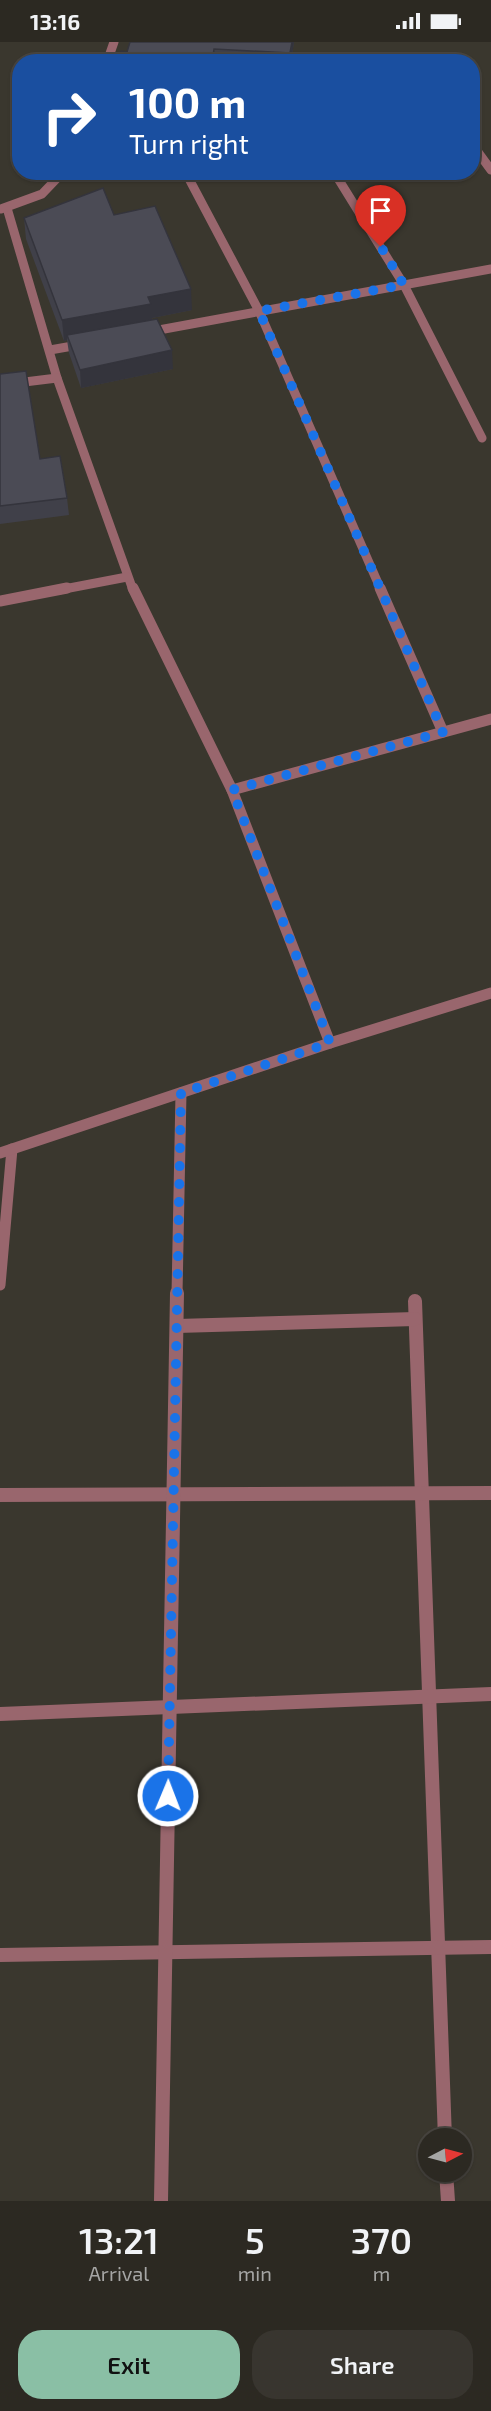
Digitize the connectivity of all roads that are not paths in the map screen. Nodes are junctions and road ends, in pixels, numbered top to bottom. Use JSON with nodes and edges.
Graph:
{"nodes":[{"id":1,"x":480,"y":155,"type":"edge"},
{"id":2,"x":491,"y":170,"type":"edge"},
{"id":3,"x":55,"y":180,"type":"edge"},
{"id":4,"x":190,"y":180,"type":"edge"},
{"id":5,"x":339,"y":180,"type":"edge"},
{"id":6,"x":4,"y":209,"type":"edge"},
{"id":7,"x":491,"y":269,"type":"edge"},
{"id":8,"x":404,"y":285,"type":"junction"},
{"id":9,"x":259,"y":311,"type":"junction"},
{"id":10,"x":143,"y":333,"type":"edge"},
{"id":11,"x":96,"y":342,"type":"edge"},
{"id":12,"x":50,"y":350,"type":"junction"},
{"id":13,"x":57,"y":378,"type":"junction"},
{"id":14,"x":0,"y":385,"type":"edge"},
{"id":15,"x":482,"y":438,"type":"dead end"},
{"id":16,"x":127,"y":577,"type":"junction"},
{"id":17,"x":0,"y":601,"type":"edge"},
{"id":18,"x":491,"y":719,"type":"edge"},
{"id":19,"x":443,"y":732,"type":"junction"},
{"id":20,"x":232,"y":790,"type":"junction"},
{"id":21,"x":491,"y":993,"type":"edge"},
{"id":22,"x":330,"y":1043,"type":"junction"},
{"id":23,"x":181,"y":1093,"type":"junction"},
{"id":24,"x":6,"y":1151,"type":"edge"},
{"id":25,"x":0,"y":1285,"type":"edge"},
{"id":26,"x":415,"y":1300,"type":"dead end"},
{"id":27,"x":415,"y":1319,"type":"junction"},
{"id":28,"x":177,"y":1326,"type":"junction"},
{"id":29,"x":491,"y":1493,"type":"edge"},
{"id":30,"x":173,"y":1494,"type":"junction"},
{"id":31,"x":422,"y":1494,"type":"junction"},
{"id":32,"x":0,"y":1495,"type":"edge"},
{"id":33,"x":491,"y":1694,"type":"edge"},
{"id":34,"x":429,"y":1697,"type":"junction"},
{"id":35,"x":170,"y":1707,"type":"junction"},
{"id":36,"x":0,"y":1714,"type":"edge"},
{"id":37,"x":438,"y":1947,"type":"junction"},
{"id":38,"x":491,"y":1947,"type":"edge"},
{"id":39,"x":166,"y":1953,"type":"junction"},
{"id":40,"x":0,"y":1955,"type":"edge"},
{"id":41,"x":445,"y":2128,"type":"edge"},
{"id":42,"x":447,"y":2182,"type":"edge"},
{"id":43,"x":161,"y":2201,"type":"edge"},
{"id":44,"x":448,"y":2201,"type":"edge"}],
"edges":[{"from":1,"to":2,"type":"street"},
{"from":3,"to":6,"type":"street"},
{"from":4,"to":9,"type":"street"},
{"from":5,"to":8,"type":"street"},
{"from":6,"to":12,"type":"street"},
{"from":7,"to":8,"type":"street"},
{"from":8,"to":9,"type":"street"},
{"from":8,"to":15,"type":"street"},
{"from":9,"to":10,"type":"street"},
{"from":9,"to":19,"type":"street"},
{"from":11,"to":12,"type":"street"},
{"from":12,"to":13,"type":"street"},
{"from":13,"to":14,"type":"street"},
{"from":13,"to":16,"type":"street"},
{"from":16,"to":17,"type":"street"},
{"from":16,"to":20,"type":"street"},
{"from":18,"to":19,"type":"street"},
{"from":19,"to":20,"type":"street"},
{"from":20,"to":22,"type":"street"},
{"from":21,"to":22,"type":"street"},
{"from":22,"to":23,"type":"street"},
{"from":23,"to":24,"type":"street"},
{"from":23,"to":28,"type":"street"},
{"from":24,"to":25,"type":"street"},
{"from":26,"to":27,"type":"street"},
{"from":27,"to":28,"type":"street"},
{"from":27,"to":31,"type":"street"},
{"from":28,"to":30,"type":"street"},
{"from":29,"to":31,"type":"street"},
{"from":30,"to":31,"type":"street"},
{"from":30,"to":32,"type":"street"},
{"from":30,"to":35,"type":"street"},
{"from":31,"to":34,"type":"street"},
{"from":33,"to":34,"type":"street"},
{"from":34,"to":35,"type":"street"},
{"from":34,"to":37,"type":"street"},
{"from":35,"to":36,"type":"street"},
{"from":35,"to":39,"type":"street"},
{"from":37,"to":38,"type":"street"},
{"from":37,"to":39,"type":"street"},
{"from":37,"to":41,"type":"street"},
{"from":39,"to":40,"type":"street"},
{"from":39,"to":43,"type":"street"},
{"from":42,"to":44,"type":"street"}]}
